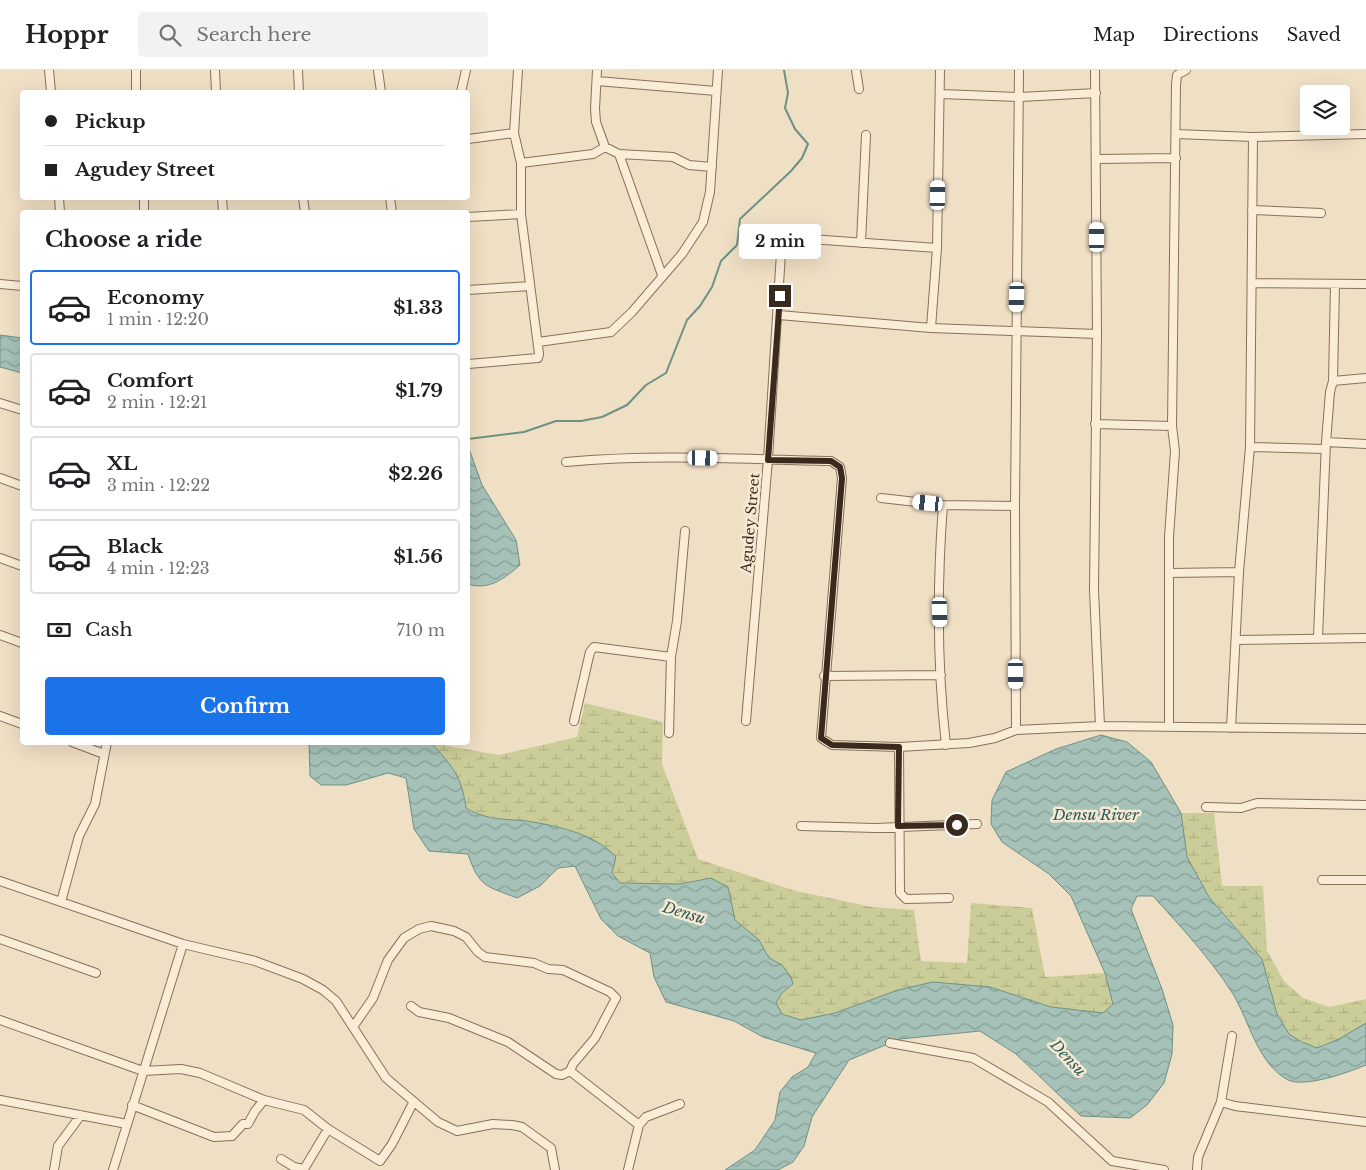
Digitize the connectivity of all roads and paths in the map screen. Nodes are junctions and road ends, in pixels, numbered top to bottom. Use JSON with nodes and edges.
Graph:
{"nodes":[{"id":1,"x":49,"y":70,"type":"edge"},
{"id":2,"x":136,"y":70,"type":"edge"},
{"id":3,"x":215,"y":70,"type":"edge"},
{"id":4,"x":298,"y":70,"type":"edge"},
{"id":5,"x":378,"y":70,"type":"edge"},
{"id":6,"x":466,"y":70,"type":"edge"},
{"id":7,"x":518,"y":70,"type":"edge"},
{"id":8,"x":597,"y":70,"type":"edge"},
{"id":9,"x":718,"y":70,"type":"edge"},
{"id":10,"x":856,"y":70,"type":"edge"},
{"id":11,"x":940,"y":70,"type":"edge"},
{"id":12,"x":1019,"y":70,"type":"edge"},
{"id":13,"x":1095,"y":70,"type":"edge"},
{"id":14,"x":1186,"y":70,"type":"edge"},
{"id":15,"x":597,"y":81,"type":"junction"},
{"id":16,"x":859,"y":89,"type":"dead end"},
{"id":17,"x":51,"y":90,"type":"edge"},
{"id":18,"x":136,"y":90,"type":"edge"},
{"id":19,"x":216,"y":90,"type":"edge"},
{"id":20,"x":299,"y":90,"type":"edge"},
{"id":21,"x":381,"y":90,"type":"edge"},
{"id":22,"x":461,"y":90,"type":"edge"},
{"id":23,"x":716,"y":92,"type":"junction"},
{"id":24,"x":1096,"y":93,"type":"junction"},
{"id":25,"x":940,"y":94,"type":"junction"},
{"id":26,"x":1020,"y":97,"type":"junction"},
{"id":27,"x":514,"y":133,"type":"junction"},
{"id":28,"x":1176,"y":134,"type":"junction"},
{"id":29,"x":1366,"y":134,"type":"edge"},
{"id":30,"x":866,"y":135,"type":"dead end"},
{"id":31,"x":1253,"y":137,"type":"junction"},
{"id":32,"x":470,"y":140,"type":"edge"},
{"id":33,"x":604,"y":147,"type":"junction"},
{"id":34,"x":619,"y":154,"type":"junction"},
{"id":35,"x":1176,"y":158,"type":"junction"},
{"id":36,"x":1097,"y":159,"type":"junction"},
{"id":37,"x":521,"y":163,"type":"junction"},
{"id":38,"x":712,"y":167,"type":"junction"},
{"id":39,"x":1252,"y":210,"type":"junction"},
{"id":40,"x":1321,"y":213,"type":"dead end"},
{"id":41,"x":521,"y":214,"type":"junction"},
{"id":42,"x":470,"y":217,"type":"edge"},
{"id":43,"x":861,"y":243,"type":"junction"},
{"id":44,"x":937,"y":248,"type":"junction"},
{"id":45,"x":662,"y":274,"type":"junction"},
{"id":46,"x":1252,"y":283,"type":"junction"},
{"id":47,"x":0,"y":284,"type":"edge"},
{"id":48,"x":1366,"y":284,"type":"edge"},
{"id":49,"x":1335,"y":285,"type":"junction"},
{"id":50,"x":20,"y":286,"type":"edge"},
{"id":51,"x":530,"y":286,"type":"junction"},
{"id":52,"x":470,"y":290,"type":"edge"},
{"id":53,"x":779,"y":315,"type":"junction"},
{"id":54,"x":931,"y":328,"type":"junction"},
{"id":55,"x":1016,"y":332,"type":"junction"},
{"id":56,"x":1097,"y":334,"type":"junction"},
{"id":57,"x":538,"y":342,"type":"junction"},
{"id":58,"x":470,"y":364,"type":"edge"},
{"id":59,"x":1366,"y":378,"type":"edge"},
{"id":60,"x":1333,"y":381,"type":"junction"},
{"id":61,"x":0,"y":403,"type":"edge"},
{"id":62,"x":20,"y":409,"type":"edge"},
{"id":63,"x":1096,"y":424,"type":"junction"},
{"id":64,"x":1172,"y":426,"type":"junction"},
{"id":65,"x":1366,"y":444,"type":"edge"},
{"id":66,"x":1325,"y":446,"type":"junction"},
{"id":67,"x":1250,"y":447,"type":"junction"},
{"id":68,"x":768,"y":460,"type":"junction"},
{"id":69,"x":566,"y":462,"type":"dead end"},
{"id":70,"x":0,"y":478,"type":"edge"},
{"id":71,"x":20,"y":485,"type":"edge"},
{"id":72,"x":881,"y":498,"type":"dead end"},
{"id":73,"x":943,"y":505,"type":"junction"},
{"id":74,"x":1015,"y":506,"type":"junction"},
{"id":75,"x":685,"y":532,"type":"dead end"},
{"id":76,"x":0,"y":558,"type":"edge"},
{"id":77,"x":20,"y":565,"type":"edge"},
{"id":78,"x":1239,"y":572,"type":"junction"},
{"id":79,"x":1170,"y":573,"type":"junction"},
{"id":80,"x":0,"y":635,"type":"edge"},
{"id":81,"x":1318,"y":637,"type":"junction"},
{"id":82,"x":1366,"y":638,"type":"edge"},
{"id":83,"x":1236,"y":640,"type":"junction"},
{"id":84,"x":20,"y":642,"type":"edge"},
{"id":85,"x":671,"y":657,"type":"junction"},
{"id":86,"x":942,"y":675,"type":"junction"},
{"id":87,"x":824,"y":676,"type":"junction"},
{"id":88,"x":0,"y":716,"type":"edge"},
{"id":89,"x":746,"y":721,"type":"dead end"},
{"id":90,"x":574,"y":722,"type":"dead end"},
{"id":91,"x":20,"y":723,"type":"edge"},
{"id":92,"x":1100,"y":726,"type":"junction"},
{"id":93,"x":1169,"y":726,"type":"junction"},
{"id":94,"x":1231,"y":728,"type":"junction"},
{"id":95,"x":1366,"y":729,"type":"edge"},
{"id":96,"x":1016,"y":730,"type":"junction"},
{"id":97,"x":669,"y":732,"type":"dead end"},
{"id":98,"x":80,"y":745,"type":"edge"},
{"id":99,"x":107,"y":745,"type":"edge"},
{"id":100,"x":946,"y":745,"type":"junction"},
{"id":101,"x":899,"y":747,"type":"junction"},
{"id":102,"x":104,"y":754,"type":"junction"},
{"id":103,"x":1366,"y":805,"type":"edge"},
{"id":104,"x":1206,"y":807,"type":"dead end"},
{"id":105,"x":977,"y":824,"type":"dead end"},
{"id":106,"x":801,"y":826,"type":"dead end"},
{"id":107,"x":898,"y":826,"type":"junction"},
{"id":108,"x":1322,"y":880,"type":"dead end"},
{"id":109,"x":1366,"y":880,"type":"edge"},
{"id":110,"x":0,"y":881,"type":"edge"},
{"id":111,"x":949,"y":898,"type":"dead end"},
{"id":112,"x":61,"y":902,"type":"junction"},
{"id":113,"x":0,"y":939,"type":"edge"},
{"id":114,"x":183,"y":944,"type":"junction"},
{"id":115,"x":96,"y":973,"type":"dead end"},
{"id":116,"x":411,"y":1006,"type":"dead end"},
{"id":117,"x":0,"y":1020,"type":"edge"},
{"id":118,"x":353,"y":1027,"type":"junction"},
{"id":119,"x":1232,"y":1036,"type":"dead end"},
{"id":120,"x":890,"y":1043,"type":"dead end"},
{"id":121,"x":143,"y":1071,"type":"junction"},
{"id":122,"x":570,"y":1071,"type":"junction"},
{"id":123,"x":264,"y":1100,"type":"junction"},
{"id":124,"x":0,"y":1101,"type":"edge"},
{"id":125,"x":1221,"y":1102,"type":"junction"},
{"id":126,"x":413,"y":1103,"type":"junction"},
{"id":127,"x":680,"y":1104,"type":"dead end"},
{"id":128,"x":132,"y":1105,"type":"junction"},
{"id":129,"x":81,"y":1115,"type":"junction"},
{"id":130,"x":1366,"y":1122,"type":"edge"},
{"id":131,"x":127,"y":1124,"type":"junction"},
{"id":132,"x":639,"y":1126,"type":"junction"},
{"id":133,"x":328,"y":1129,"type":"junction"},
{"id":134,"x":281,"y":1159,"type":"dead end"},
{"id":135,"x":54,"y":1170,"type":"edge"},
{"id":136,"x":113,"y":1170,"type":"edge"},
{"id":137,"x":555,"y":1170,"type":"edge"},
{"id":138,"x":628,"y":1170,"type":"edge"},
{"id":139,"x":1164,"y":1170,"type":"edge"},
{"id":140,"x":1197,"y":1170,"type":"edge"}],
"edges":[{"from":1,"to":17,"type":"street"},
{"from":2,"to":18,"type":"street"},
{"from":3,"to":19,"type":"street"},
{"from":4,"to":20,"type":"street"},
{"from":5,"to":21,"type":"street"},
{"from":6,"to":22,"type":"street"},
{"from":7,"to":27,"type":"street"},
{"from":8,"to":15,"type":"street"},
{"from":9,"to":23,"type":"street"},
{"from":10,"to":16,"type":"street"},
{"from":11,"to":25,"type":"street"},
{"from":12,"to":26,"type":"street"},
{"from":13,"to":24,"type":"street"},
{"from":14,"to":28,"type":"street"},
{"from":15,"to":23,"type":"street"},
{"from":15,"to":33,"type":"street"},
{"from":23,"to":38,"type":"street"},
{"from":24,"to":26,"type":"street"},
{"from":24,"to":36,"type":"street"},
{"from":25,"to":26,"type":"street"},
{"from":25,"to":44,"type":"street"},
{"from":26,"to":55,"type":"street"},
{"from":27,"to":32,"type":"street"},
{"from":27,"to":37,"type":"street"},
{"from":28,"to":31,"type":"street"},
{"from":28,"to":35,"type":"street"},
{"from":29,"to":31,"type":"street"},
{"from":30,"to":43,"type":"street"},
{"from":31,"to":39,"type":"street"},
{"from":33,"to":34,"type":"street"},
{"from":33,"to":37,"type":"street"},
{"from":34,"to":38,"type":"street"},
{"from":34,"to":45,"type":"street"},
{"from":35,"to":36,"type":"street"},
{"from":35,"to":64,"type":"street"},
{"from":36,"to":56,"type":"street"},
{"from":37,"to":41,"type":"street"},
{"from":38,"to":45,"type":"street"},
{"from":39,"to":40,"type":"street"},
{"from":39,"to":46,"type":"street"},
{"from":41,"to":42,"type":"street"},
{"from":41,"to":51,"type":"street"},
{"from":43,"to":44,"type":"street"},
{"from":43,"to":53,"type":"street","name":"Agudey Street"},
{"from":44,"to":54,"type":"street"},
{"from":45,"to":57,"type":"street"},
{"from":46,"to":49,"type":"street"},
{"from":46,"to":67,"type":"street"},
{"from":47,"to":50,"type":"street"},
{"from":48,"to":49,"type":"street"},
{"from":49,"to":60,"type":"street"},
{"from":51,"to":52,"type":"street"},
{"from":51,"to":57,"type":"street"},
{"from":53,"to":54,"type":"street"},
{"from":53,"to":68,"type":"street","name":"Agudey Street"},
{"from":54,"to":55,"type":"street"},
{"from":55,"to":56,"type":"street"},
{"from":55,"to":74,"type":"street"},
{"from":56,"to":63,"type":"street"},
{"from":57,"to":58,"type":"street"},
{"from":59,"to":60,"type":"street"},
{"from":60,"to":66,"type":"street"},
{"from":61,"to":62,"type":"street"},
{"from":63,"to":64,"type":"street"},
{"from":63,"to":92,"type":"street"},
{"from":64,"to":79,"type":"street"},
{"from":65,"to":66,"type":"street"},
{"from":66,"to":67,"type":"street"},
{"from":66,"to":81,"type":"street"},
{"from":67,"to":78,"type":"street"},
{"from":68,"to":69,"type":"street"},
{"from":68,"to":87,"type":"street"},
{"from":68,"to":89,"type":"street","name":"Agudey Street"},
{"from":70,"to":71,"type":"street"},
{"from":72,"to":73,"type":"street"},
{"from":73,"to":74,"type":"street"},
{"from":73,"to":86,"type":"street"},
{"from":74,"to":96,"type":"street"},
{"from":75,"to":85,"type":"street"},
{"from":76,"to":77,"type":"street"},
{"from":78,"to":79,"type":"street"},
{"from":78,"to":83,"type":"street"},
{"from":79,"to":93,"type":"street"},
{"from":80,"to":84,"type":"street"},
{"from":81,"to":82,"type":"street"},
{"from":81,"to":83,"type":"street"},
{"from":83,"to":94,"type":"street"},
{"from":85,"to":90,"type":"street"},
{"from":85,"to":97,"type":"street"},
{"from":86,"to":87,"type":"street"},
{"from":86,"to":100,"type":"street"},
{"from":87,"to":101,"type":"street"},
{"from":88,"to":91,"type":"street"},
{"from":92,"to":93,"type":"street"},
{"from":92,"to":96,"type":"street"},
{"from":93,"to":94,"type":"street"},
{"from":94,"to":95,"type":"street"},
{"from":96,"to":100,"type":"street"},
{"from":98,"to":102,"type":"street"},
{"from":99,"to":102,"type":"street"},
{"from":100,"to":101,"type":"street"},
{"from":101,"to":107,"type":"street"},
{"from":102,"to":112,"type":"street"},
{"from":103,"to":104,"type":"street"},
{"from":105,"to":107,"type":"street"},
{"from":106,"to":107,"type":"street"},
{"from":107,"to":111,"type":"street"},
{"from":108,"to":109,"type":"street"},
{"from":110,"to":112,"type":"street"},
{"from":112,"to":114,"type":"street"},
{"from":113,"to":115,"type":"street"},
{"from":114,"to":118,"type":"street"},
{"from":114,"to":121,"type":"street"},
{"from":116,"to":122,"type":"street"},
{"from":117,"to":121,"type":"street"},
{"from":118,"to":122,"type":"street"},
{"from":118,"to":126,"type":"street"},
{"from":119,"to":125,"type":"street"},
{"from":120,"to":139,"type":"street"},
{"from":121,"to":123,"type":"street"},
{"from":121,"to":128,"type":"street"},
{"from":122,"to":132,"type":"street"},
{"from":123,"to":128,"type":"street"},
{"from":123,"to":133,"type":"street"},
{"from":124,"to":129,"type":"street"},
{"from":125,"to":130,"type":"street"},
{"from":125,"to":140,"type":"street"},
{"from":126,"to":133,"type":"street"},
{"from":126,"to":137,"type":"street"},
{"from":127,"to":132,"type":"street"},
{"from":128,"to":131,"type":"street"},
{"from":129,"to":131,"type":"street"},
{"from":129,"to":135,"type":"street"},
{"from":131,"to":136,"type":"street"},
{"from":132,"to":138,"type":"street"},
{"from":133,"to":134,"type":"street"}]}
